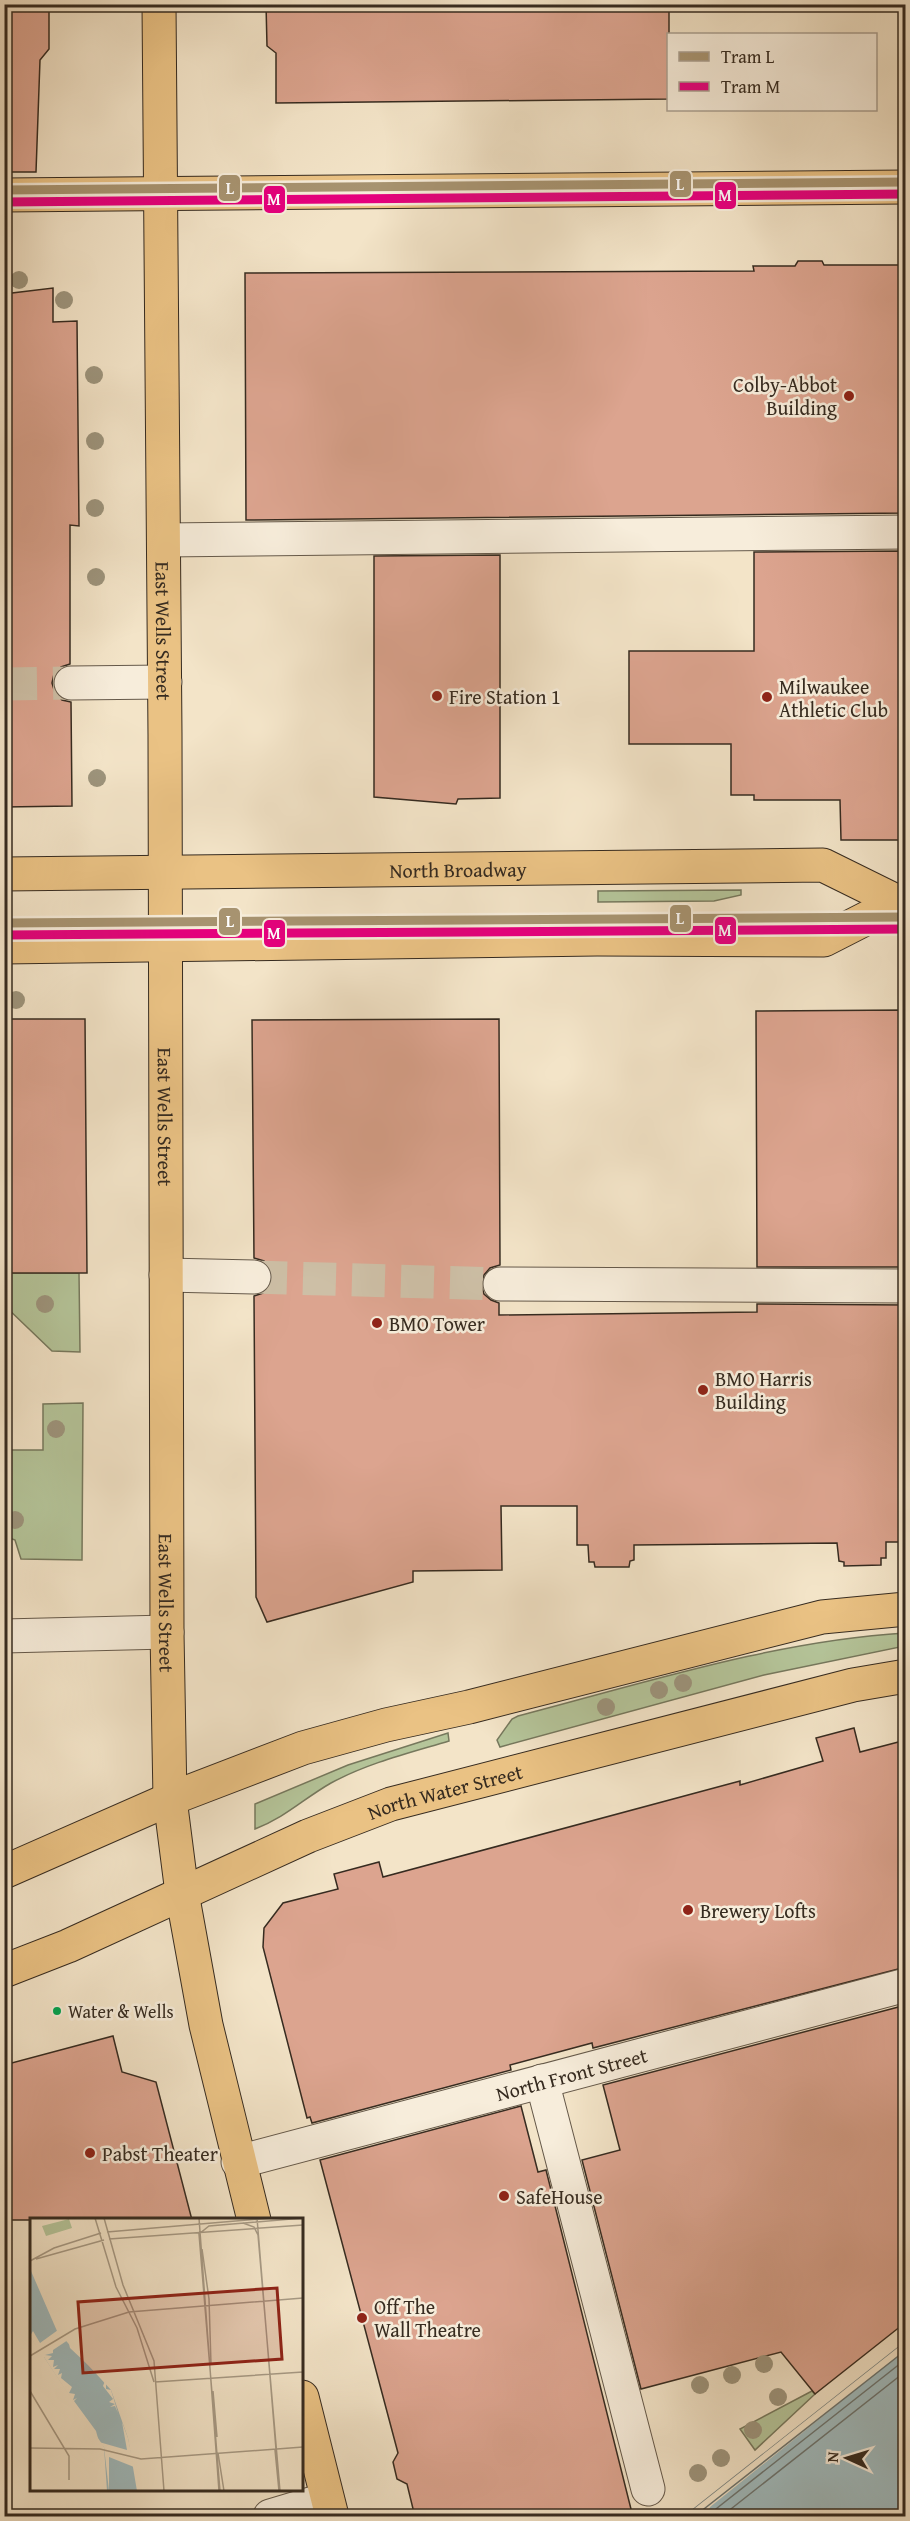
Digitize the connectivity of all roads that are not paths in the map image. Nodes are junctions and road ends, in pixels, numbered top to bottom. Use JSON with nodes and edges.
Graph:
{"nodes":[{"id":1,"x":159,"y":4,"type":"edge"},
{"id":2,"x":906,"y":187,"type":"edge"},
{"id":3,"x":160,"y":193,"type":"junction"},
{"id":4,"x":4,"y":195,"type":"edge"},
{"id":5,"x":906,"y":532,"type":"edge"},
{"id":6,"x":164,"y":540,"type":"junction"},
{"id":7,"x":165,"y":682,"type":"junction"},
{"id":8,"x":71,"y":683,"type":"tunnel mouth"},
{"id":9,"x":166,"y":872,"type":"junction"},
{"id":10,"x":4,"y":874,"type":"edge"},
{"id":11,"x":904,"y":904,"type":"edge"},
{"id":12,"x":166,"y":945,"type":"junction"},
{"id":13,"x":4,"y":947,"type":"edge"},
{"id":14,"x":166,"y":1275,"type":"junction"},
{"id":15,"x":254,"y":1277,"type":"tunnel mouth"},
{"id":16,"x":500,"y":1284,"type":"tunnel mouth"},
{"id":17,"x":906,"y":1286,"type":"edge"},
{"id":18,"x":906,"y":1609,"type":"edge"},
{"id":19,"x":166,"y":1632,"type":"junction"},
{"id":20,"x":4,"y":1636,"type":"edge"},
{"id":21,"x":906,"y":1676,"type":"edge"},
{"id":22,"x":170,"y":1799,"type":"junction"},
{"id":23,"x":4,"y":1872,"type":"edge"},
{"id":24,"x":182,"y":1893,"type":"junction"},
{"id":25,"x":4,"y":1971,"type":"edge"},
{"id":26,"x":906,"y":1985,"type":"edge"},
{"id":27,"x":542,"y":2081,"type":"junction"},
{"id":28,"x":238,"y":2162,"type":"junction"},
{"id":29,"x":253,"y":2218,"type":"edge"},
{"id":30,"x":303,"y":2401,"type":"edge"},
{"id":31,"x":648,"y":2489,"type":"dead end"},
{"id":32,"x":330,"y":2508,"type":"edge"},
{"id":33,"x":270,"y":2517,"type":"edge"}],
"edges":[{"from":1,"to":3,"type":"main road","name":"East Wells Street"},
{"from":2,"to":3,"type":"main road"},
{"from":3,"to":4,"type":"main road"},
{"from":3,"to":6,"type":"main road","name":"East Wells Street"},
{"from":5,"to":6,"type":"street"},
{"from":6,"to":7,"type":"main road","name":"East Wells Street"},
{"from":7,"to":8,"type":"street"},
{"from":7,"to":9,"type":"main road","name":"East Wells Street"},
{"from":9,"to":10,"type":"main road","name":"North Broadway"},
{"from":9,"to":11,"type":"main road","name":"North Broadway"},
{"from":9,"to":12,"type":"main road","name":"East Wells Street"},
{"from":11,"to":12,"type":"main road","name":"North Broadway"},
{"from":12,"to":13,"type":"main road","name":"North Broadway"},
{"from":12,"to":14,"type":"main road","name":"East Wells Street"},
{"from":14,"to":15,"type":"street"},
{"from":14,"to":19,"type":"main road","name":"East Wells Street"},
{"from":16,"to":17,"type":"street"},
{"from":18,"to":22,"type":"main road"},
{"from":19,"to":20,"type":"street"},
{"from":19,"to":22,"type":"main road","name":"East Wells Street"},
{"from":21,"to":24,"type":"main road","name":"North Water Street"},
{"from":22,"to":23,"type":"main road"},
{"from":22,"to":24,"type":"main road","name":"East Wells Street"},
{"from":24,"to":25,"type":"main road","name":"North Water Street"},
{"from":24,"to":28,"type":"main road","name":"East Wells Street"},
{"from":26,"to":27,"type":"street","name":"North Front Street"},
{"from":27,"to":28,"type":"street","name":"North Front Street"},
{"from":27,"to":31,"type":"street"},
{"from":28,"to":29,"type":"main road","name":"East Wells Street"},
{"from":30,"to":32,"type":"main road"},
{"from":32,"to":33,"type":"street"}]}
